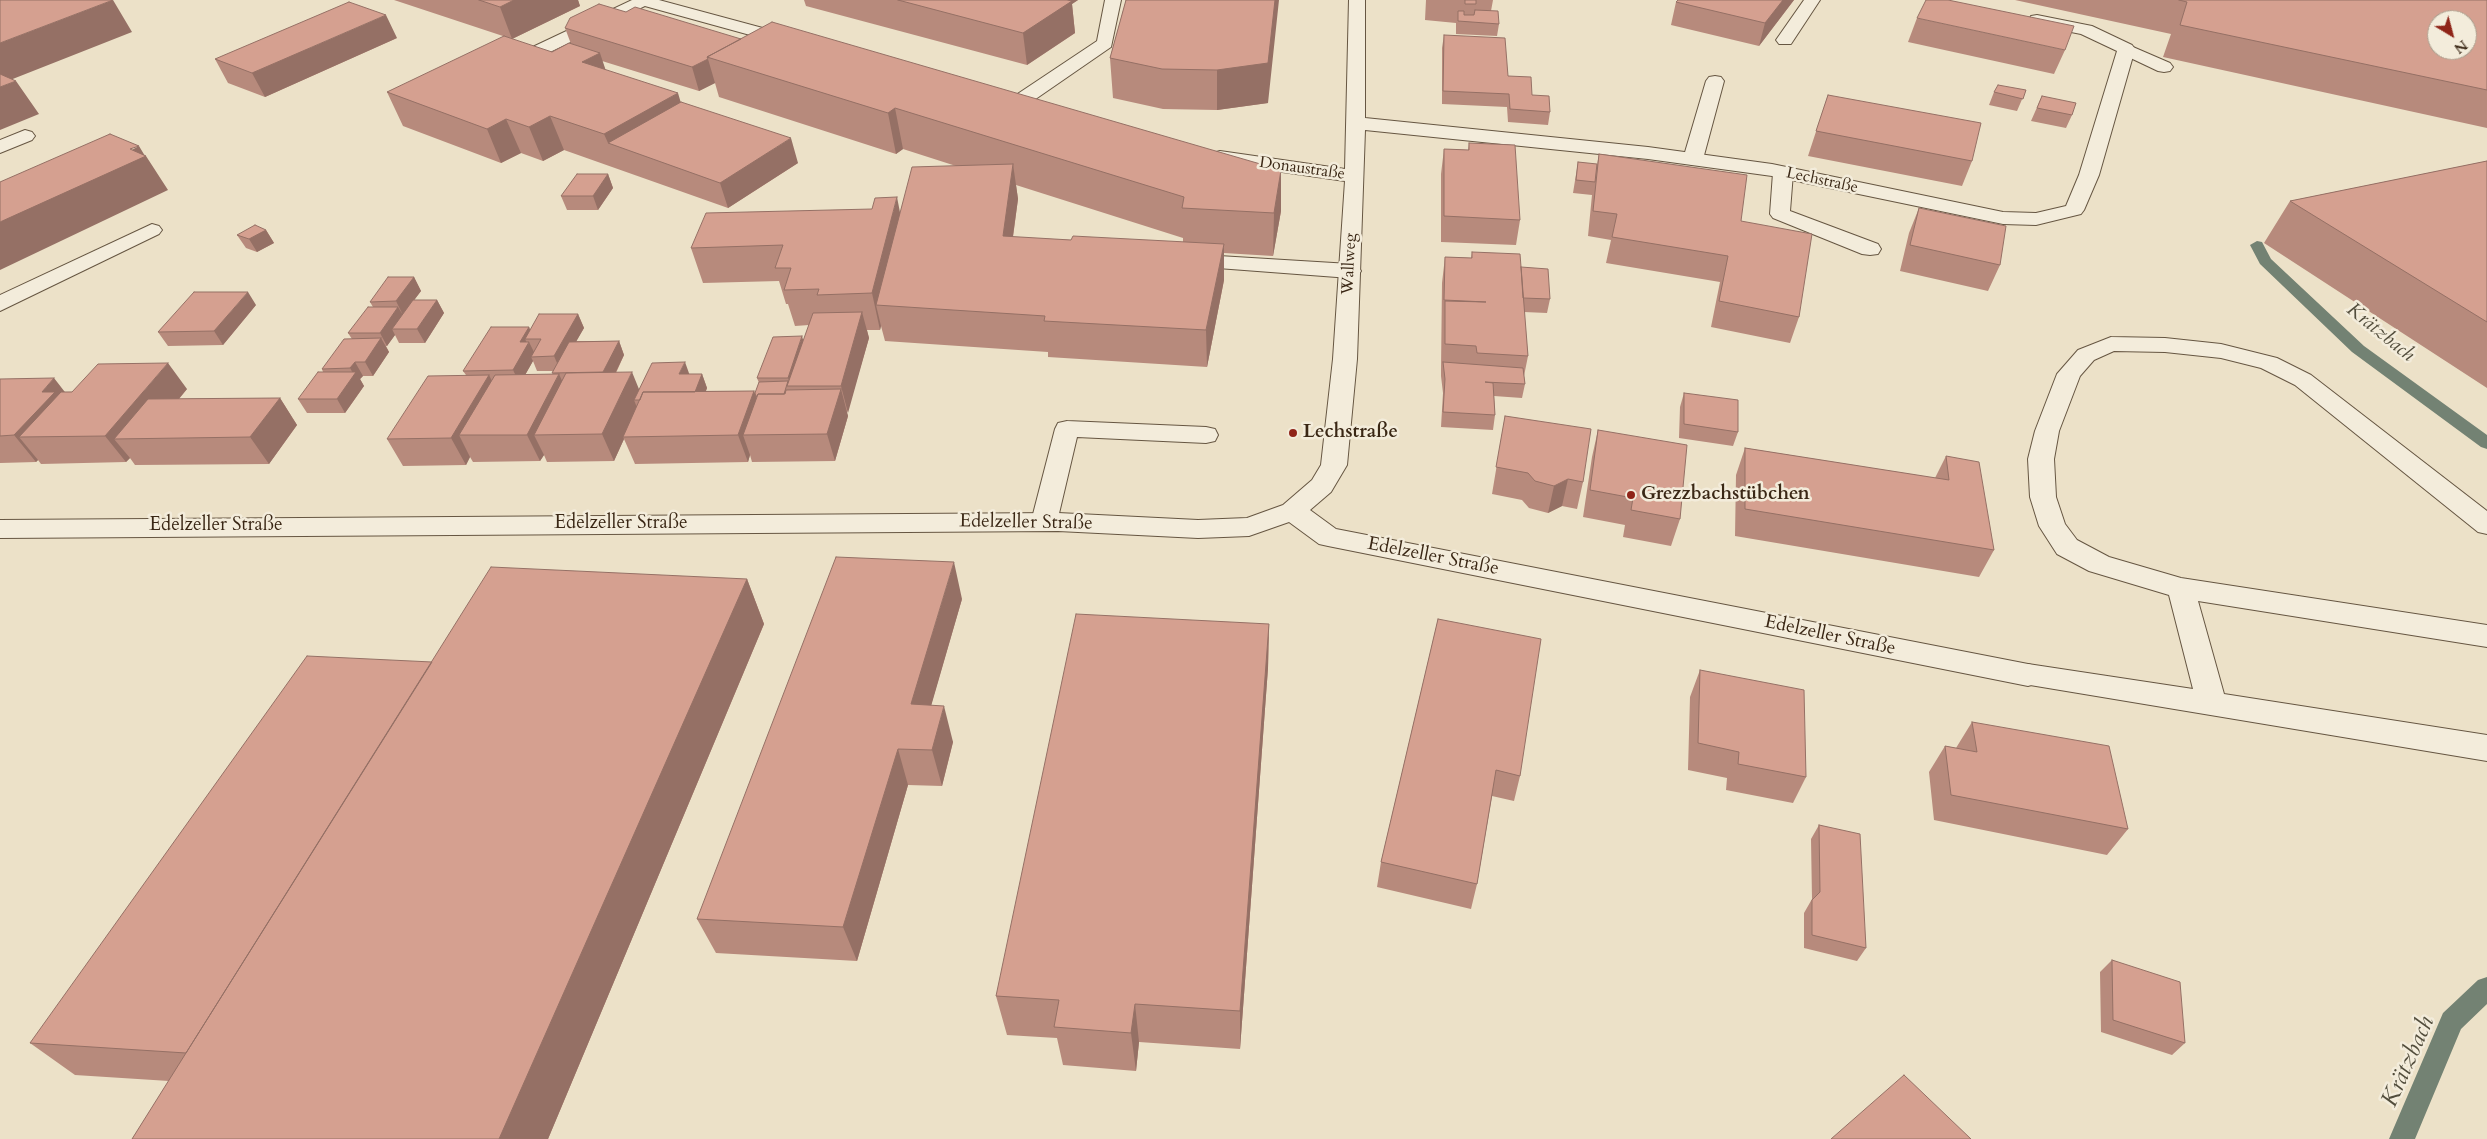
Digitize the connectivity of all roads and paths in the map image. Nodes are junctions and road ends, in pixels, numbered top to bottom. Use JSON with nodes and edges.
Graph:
{"nodes":[{"id":1,"x":642,"y":0,"type":"edge"},
{"id":2,"x":1113,"y":0,"type":"edge"},
{"id":3,"x":1357,"y":0,"type":"edge"},
{"id":4,"x":1812,"y":0,"type":"edge"},
{"id":5,"x":2021,"y":16,"type":"edge"},
{"id":6,"x":1785,"y":40,"type":"dead end"},
{"id":7,"x":806,"y":45,"type":"edge"},
{"id":8,"x":2126,"y":49,"type":"junction"},
{"id":9,"x":2164,"y":66,"type":"dead end"},
{"id":10,"x":497,"y":70,"type":"edge"},
{"id":11,"x":1715,"y":81,"type":"dead end"},
{"id":12,"x":998,"y":98,"type":"edge"},
{"id":13,"x":1017,"y":103,"type":"junction"},
{"id":14,"x":1036,"y":108,"type":"edge"},
{"id":15,"x":1356,"y":123,"type":"junction"},
{"id":16,"x":25,"y":136,"type":"dead end"},
{"id":17,"x":0,"y":147,"type":"edge"},
{"id":18,"x":1207,"y":155,"type":"edge"},
{"id":19,"x":1693,"y":159,"type":"junction"},
{"id":20,"x":1783,"y":173,"type":"junction"},
{"id":21,"x":1355,"y":176,"type":"junction"},
{"id":22,"x":152,"y":230,"type":"dead end"},
{"id":23,"x":1870,"y":249,"type":"dead end"},
{"id":24,"x":1168,"y":259,"type":"edge"},
{"id":25,"x":1350,"y":271,"type":"junction"},
{"id":26,"x":0,"y":304,"type":"edge"},
{"id":27,"x":1206,"y":436,"type":"dead end"},
{"id":28,"x":1292,"y":511,"type":"junction"},
{"id":29,"x":1044,"y":522,"type":"junction"},
{"id":30,"x":2487,"y":526,"type":"edge"},
{"id":31,"x":0,"y":529,"type":"edge"},
{"id":32,"x":2182,"y":588,"type":"junction"},
{"id":33,"x":2487,"y":636,"type":"edge"},
{"id":34,"x":2210,"y":702,"type":"junction"},
{"id":35,"x":2487,"y":748,"type":"edge"}],
"edges":[{"from":1,"to":7,"type":"street"},
{"from":1,"to":10,"type":"street"},
{"from":2,"to":13,"type":"street"},
{"from":3,"to":15,"type":"street","name":"Wallweg"},
{"from":4,"to":6,"type":"street"},
{"from":5,"to":8,"type":"street"},
{"from":8,"to":9,"type":"street"},
{"from":8,"to":20,"type":"street","name":"Lechstraße"},
{"from":11,"to":19,"type":"street"},
{"from":12,"to":13,"type":"street"},
{"from":13,"to":14,"type":"street"},
{"from":15,"to":19,"type":"street","name":"Lechstraße"},
{"from":15,"to":21,"type":"street","name":"Wallweg"},
{"from":16,"to":17,"type":"street"},
{"from":18,"to":21,"type":"street","name":"Donaustraße"},
{"from":19,"to":20,"type":"street","name":"Lechstraße"},
{"from":20,"to":23,"type":"street"},
{"from":21,"to":25,"type":"street","name":"Wallweg"},
{"from":22,"to":26,"type":"street"},
{"from":24,"to":25,"type":"street"},
{"from":25,"to":28,"type":"street","name":"Wallweg"},
{"from":27,"to":29,"type":"street"},
{"from":28,"to":29,"type":"street","name":"Edelzeller Straße"},
{"from":28,"to":34,"type":"street","name":"Edelzeller Straße"},
{"from":29,"to":31,"type":"street","name":"Edelzeller Straße"},
{"from":30,"to":32,"type":"street"},
{"from":32,"to":33,"type":"street"},
{"from":32,"to":34,"type":"street"},
{"from":34,"to":35,"type":"street","name":"Edelzeller Straße"}]}
